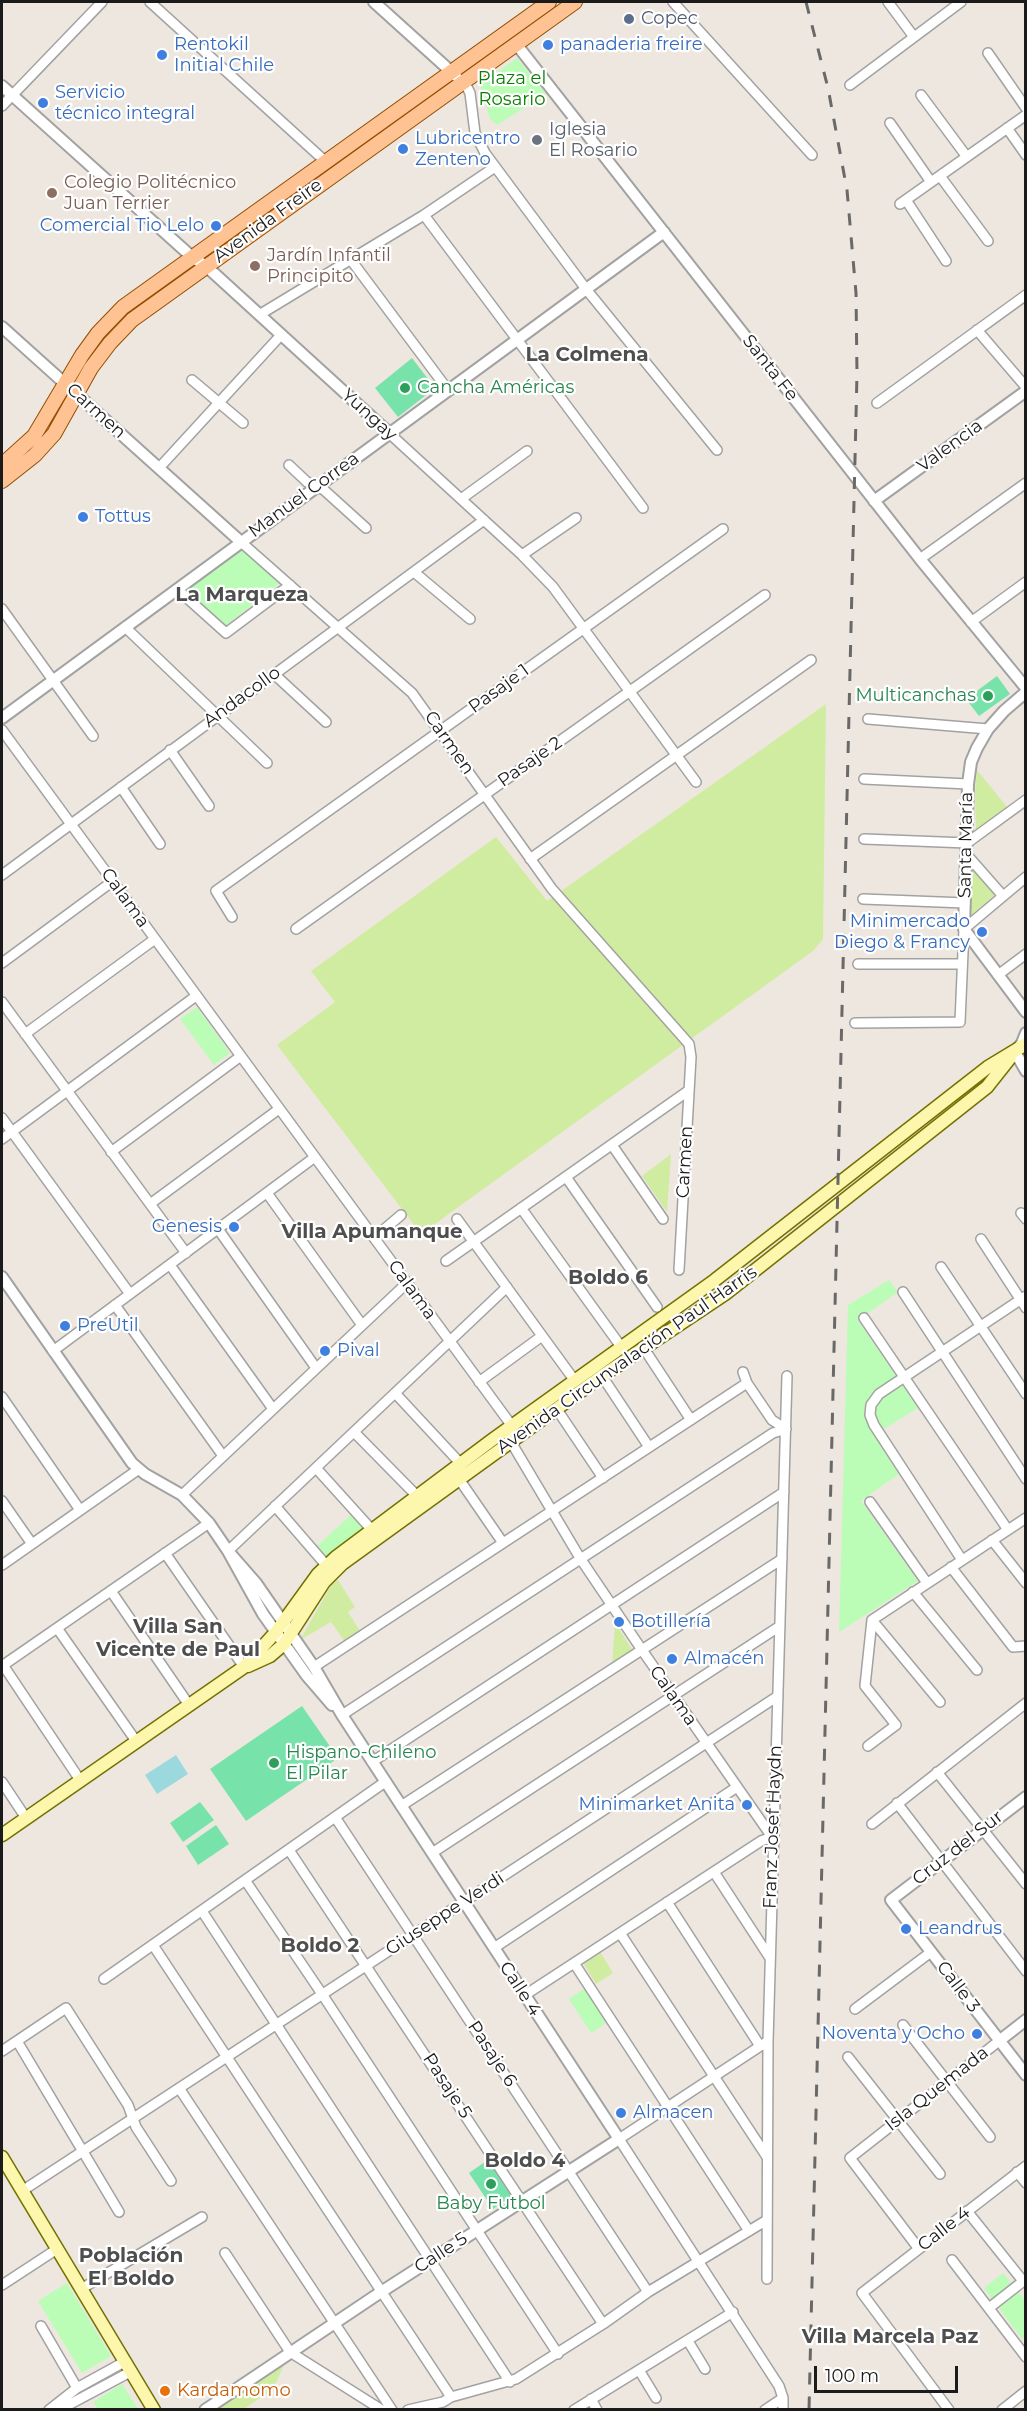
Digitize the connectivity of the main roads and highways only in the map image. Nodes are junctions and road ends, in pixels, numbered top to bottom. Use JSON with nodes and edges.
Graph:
{"nodes":[{"id":1,"x":549,"y":2,"type":"edge"},
{"id":2,"x":575,"y":2,"type":"edge"},
{"id":3,"x":524,"y":20,"type":"junction"},
{"id":4,"x":517,"y":45,"type":"junction"},
{"id":5,"x":2,"y":465,"type":"edge"},
{"id":6,"x":2,"y":482,"type":"edge"},
{"id":7,"x":1026,"y":1044,"type":"edge"},
{"id":8,"x":1015,"y":1052,"type":"junction"},
{"id":9,"x":244,"y":1667,"type":"junction"},
{"id":10,"x":2,"y":1835,"type":"edge"},
{"id":11,"x":2,"y":2157,"type":"edge"},
{"id":12,"x":154,"y":2409,"type":"edge"}],
"edges":[{"from":1,"to":3,"type":"main road","name":"Avenida Freire"},
{"from":2,"to":4,"type":"main road","name":"Avenida Freire"},
{"from":3,"to":4,"type":"main road"},
{"from":3,"to":5,"type":"main road","name":"Avenida Freire"},
{"from":4,"to":6,"type":"main road","name":"Avenida Freire"},
{"from":7,"to":8,"type":"main road","name":"Avenida Circunvalación Paul Harris"},
{"from":8,"to":9,"type":"main road","name":"Avenida Circunvalación Paul Harris"},
{"from":8,"to":9,"type":"main road","name":"Avenida Circunvalación Paul Harris"},
{"from":9,"to":10,"type":"main road","name":"Avenida Circunvalación Paul Harris"},
{"from":11,"to":12,"type":"main road"}]}
